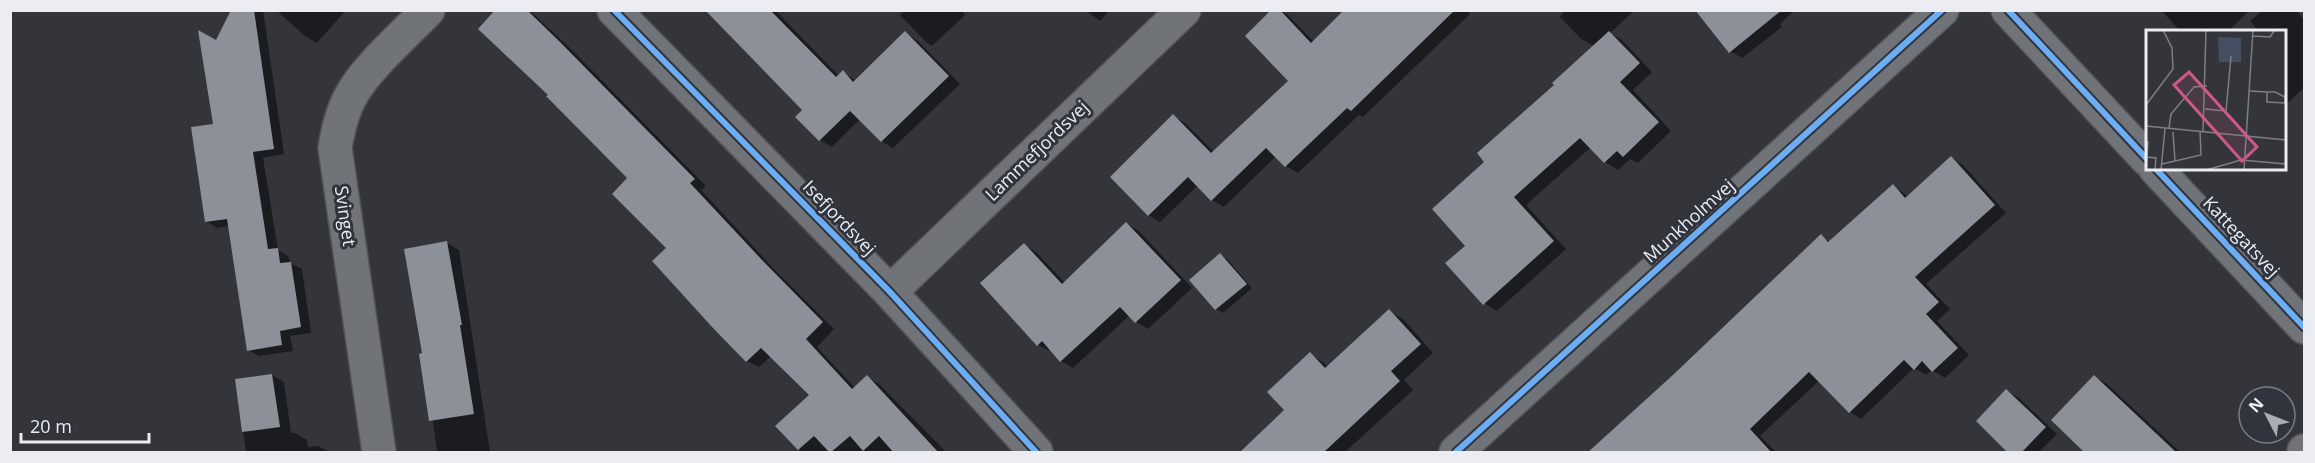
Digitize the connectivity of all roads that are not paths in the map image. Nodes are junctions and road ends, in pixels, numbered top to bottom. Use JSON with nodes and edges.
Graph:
{"nodes":[{"id":1,"x":428,"y":10,"type":"edge"},
{"id":2,"x":614,"y":10,"type":"edge"},
{"id":3,"x":1184,"y":10,"type":"edge"},
{"id":4,"x":1942,"y":10,"type":"edge"},
{"id":5,"x":2008,"y":10,"type":"edge"},
{"id":6,"x":2146,"y":158,"type":"edge"},
{"id":7,"x":2157,"y":170,"type":"edge"},
{"id":8,"x":890,"y":292,"type":"junction"},
{"id":9,"x":2304,"y":327,"type":"edge"},
{"id":10,"x":379,"y":453,"type":"edge"},
{"id":11,"x":1036,"y":453,"type":"edge"},
{"id":12,"x":1456,"y":453,"type":"edge"}],
"edges":[{"from":1,"to":10,"type":"street","name":"Svinget"},
{"from":2,"to":8,"type":"street","name":"Isefjordsvej"},
{"from":3,"to":8,"type":"street","name":"Lammefjordsvej"},
{"from":4,"to":12,"type":"street","name":"Munkholmvej"},
{"from":5,"to":6,"type":"street"},
{"from":7,"to":9,"type":"street","name":"Kattegatsvej"},
{"from":8,"to":11,"type":"street","name":"Isefjordsvej"}]}
